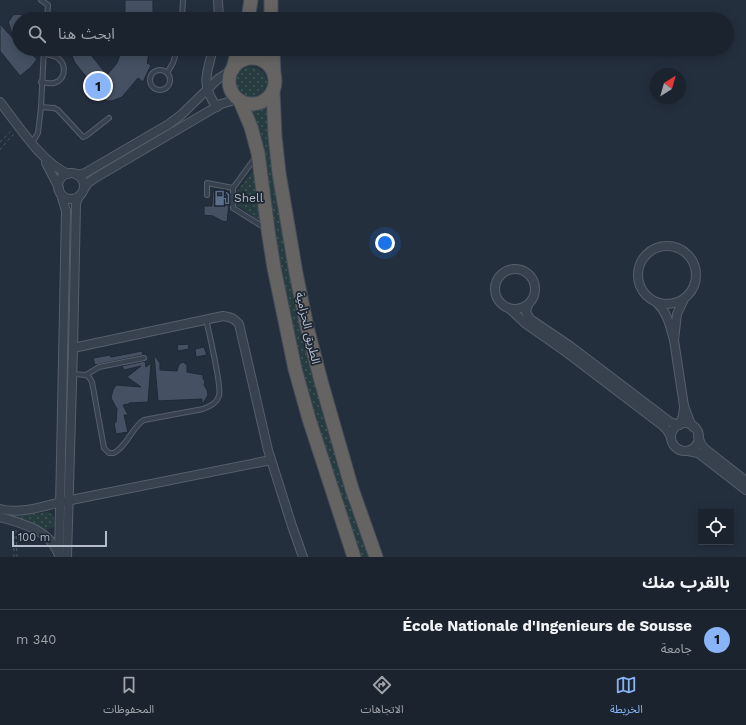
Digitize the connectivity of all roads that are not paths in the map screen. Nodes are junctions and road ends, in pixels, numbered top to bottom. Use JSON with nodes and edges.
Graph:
{"nodes":[{"id":1,"x":41,"y":0,"type":"edge"},
{"id":2,"x":183,"y":0,"type":"edge"},
{"id":3,"x":218,"y":0,"type":"edge"},
{"id":4,"x":251,"y":0,"type":"edge"},
{"id":5,"x":270,"y":0,"type":"edge"},
{"id":6,"x":48,"y":2,"type":"edge"},
{"id":7,"x":47,"y":12,"type":"edge"},
{"id":8,"x":182,"y":12,"type":"edge"},
{"id":9,"x":219,"y":12,"type":"edge"},
{"id":10,"x":249,"y":12,"type":"edge"},
{"id":11,"x":271,"y":12,"type":"edge"},
{"id":12,"x":44,"y":56,"type":"edge"},
{"id":13,"x":53,"y":56,"type":"edge"},
{"id":14,"x":176,"y":56,"type":"edge"},
{"id":15,"x":211,"y":56,"type":"edge"},
{"id":16,"x":236,"y":56,"type":"edge"},
{"id":17,"x":273,"y":56,"type":"edge"},
{"id":18,"x":233,"y":69,"type":"junction"},
{"id":19,"x":167,"y":73,"type":"junction"},
{"id":20,"x":274,"y":75,"type":"junction"},
{"id":21,"x":41,"y":82,"type":"junction"},
{"id":22,"x":207,"y":90,"type":"junction"},
{"id":23,"x":273,"y":91,"type":"junction"},
{"id":24,"x":239,"y":100,"type":"junction"},
{"id":25,"x":0,"y":102,"type":"edge"},
{"id":26,"x":41,"y":107,"type":"junction"},
{"id":27,"x":217,"y":107,"type":"junction"},
{"id":28,"x":109,"y":118,"type":"dead end"},
{"id":29,"x":32,"y":143,"type":"junction"},
{"id":30,"x":146,"y":143,"type":"junction"},
{"id":31,"x":41,"y":153,"type":"junction"},
{"id":32,"x":258,"y":153,"type":"junction"},
{"id":33,"x":72,"y":174,"type":"junction"},
{"id":34,"x":233,"y":188,"type":"junction"},
{"id":35,"x":60,"y":191,"type":"junction"},
{"id":36,"x":82,"y":192,"type":"junction"},
{"id":37,"x":207,"y":195,"type":"dead end"},
{"id":38,"x":268,"y":230,"type":"junction"},
{"id":39,"x":684,"y":299,"type":"junction"},
{"id":40,"x":656,"y":303,"type":"junction"},
{"id":41,"x":528,"y":305,"type":"junction"},
{"id":42,"x":510,"y":309,"type":"junction"},
{"id":43,"x":206,"y":319,"type":"junction"},
{"id":44,"x":674,"y":340,"type":"junction"},
{"id":45,"x":74,"y":348,"type":"junction"},
{"id":46,"x":144,"y":358,"type":"dead end"},
{"id":47,"x":72,"y":374,"type":"junction"},
{"id":48,"x":86,"y":375,"type":"junction"},
{"id":49,"x":684,"y":406,"type":"junction"},
{"id":50,"x":679,"y":425,"type":"junction"},
{"id":51,"x":693,"y":427,"type":"junction"},
{"id":52,"x":698,"y":436,"type":"junction"},
{"id":53,"x":671,"y":437,"type":"junction"},
{"id":54,"x":688,"y":451,"type":"junction"},
{"id":55,"x":271,"y":460,"type":"junction"},
{"id":56,"x":746,"y":481,"type":"edge"},
{"id":57,"x":746,"y":490,"type":"edge"},
{"id":58,"x":64,"y":501,"type":"junction"},
{"id":59,"x":0,"y":508,"type":"edge"},
{"id":60,"x":0,"y":517,"type":"edge"},
{"id":61,"x":67,"y":524,"type":"junction"},
{"id":62,"x":39,"y":531,"type":"junction"},
{"id":63,"x":60,"y":532,"type":"junction"},
{"id":64,"x":62,"y":556,"type":"edge"},
{"id":65,"x":303,"y":557,"type":"edge"},
{"id":66,"x":354,"y":557,"type":"edge"},
{"id":67,"x":376,"y":557,"type":"edge"}],
"edges":[{"from":1,"to":6,"type":"lane"},
{"from":2,"to":8,"type":"lane"},
{"from":3,"to":9,"type":"street"},
{"from":4,"to":10,"type":"highway"},
{"from":5,"to":11,"type":"highway"},
{"from":6,"to":7,"type":"lane"},
{"from":12,"to":21,"type":"lane"},
{"from":13,"to":21,"type":"lane"},
{"from":14,"to":19,"type":"lane"},
{"from":15,"to":22,"type":"street"},
{"from":16,"to":18,"type":"highway","name":"الطريق الحزامية"},
{"from":17,"to":20,"type":"highway","name":"الطريق الحزامية"},
{"from":18,"to":20,"type":"highway"},
{"from":18,"to":22,"type":"street"},
{"from":18,"to":24,"type":"highway","name":"الطريق الحزامية"},
{"from":19,"to":19,"type":"lane"},
{"from":20,"to":23,"type":"highway","name":"الطريق الحزامية"},
{"from":21,"to":26,"type":"lane"},
{"from":22,"to":27,"type":"street"},
{"from":22,"to":30,"type":"street"},
{"from":23,"to":24,"type":"highway"},
{"from":23,"to":67,"type":"highway","name":"الطريق الحزامية"},
{"from":24,"to":27,"type":"street"},
{"from":24,"to":32,"type":"highway","name":"الطريق الحزامية"},
{"from":25,"to":29,"type":"street"},
{"from":26,"to":28,"type":"lane"},
{"from":26,"to":29,"type":"lane"},
{"from":27,"to":30,"type":"street"},
{"from":29,"to":31,"type":"street"},
{"from":30,"to":33,"type":"street"},
{"from":30,"to":36,"type":"street"},
{"from":31,"to":33,"type":"street"},
{"from":31,"to":35,"type":"street"},
{"from":32,"to":34,"type":"lane"},
{"from":32,"to":38,"type":"highway","name":"الطريق الحزامية"},
{"from":33,"to":35,"type":"street"},
{"from":33,"to":36,"type":"street"},
{"from":34,"to":37,"type":"lane"},
{"from":34,"to":38,"type":"lane"},
{"from":35,"to":36,"type":"street"},
{"from":35,"to":58,"type":"street"},
{"from":36,"to":45,"type":"street"},
{"from":38,"to":66,"type":"highway","name":"الطريق الحزامية"},
{"from":39,"to":40,"type":"street"},
{"from":39,"to":40,"type":"street"},
{"from":39,"to":44,"type":"street"},
{"from":40,"to":44,"type":"street"},
{"from":41,"to":42,"type":"street"},
{"from":41,"to":42,"type":"street"},
{"from":41,"to":50,"type":"street"},
{"from":42,"to":53,"type":"street"},
{"from":43,"to":45,"type":"street"},
{"from":43,"to":48,"type":"lane"},
{"from":43,"to":55,"type":"street"},
{"from":44,"to":49,"type":"street"},
{"from":45,"to":47,"type":"street"},
{"from":46,"to":48,"type":"lane"},
{"from":47,"to":48,"type":"lane"},
{"from":47,"to":58,"type":"street"},
{"from":49,"to":50,"type":"street"},
{"from":49,"to":51,"type":"street"},
{"from":50,"to":51,"type":"street"},
{"from":50,"to":53,"type":"street"},
{"from":51,"to":52,"type":"street"},
{"from":52,"to":54,"type":"street"},
{"from":52,"to":56,"type":"street"},
{"from":53,"to":54,"type":"street"},
{"from":54,"to":57,"type":"street"},
{"from":55,"to":58,"type":"street"},
{"from":55,"to":65,"type":"street"},
{"from":58,"to":59,"type":"street"},
{"from":58,"to":61,"type":"street"},
{"from":58,"to":63,"type":"street"},
{"from":60,"to":62,"type":"street"},
{"from":61,"to":63,"type":"street"},
{"from":61,"to":64,"type":"street"},
{"from":62,"to":63,"type":"street"},
{"from":62,"to":64,"type":"street"},
{"from":63,"to":64,"type":"street"}]}
